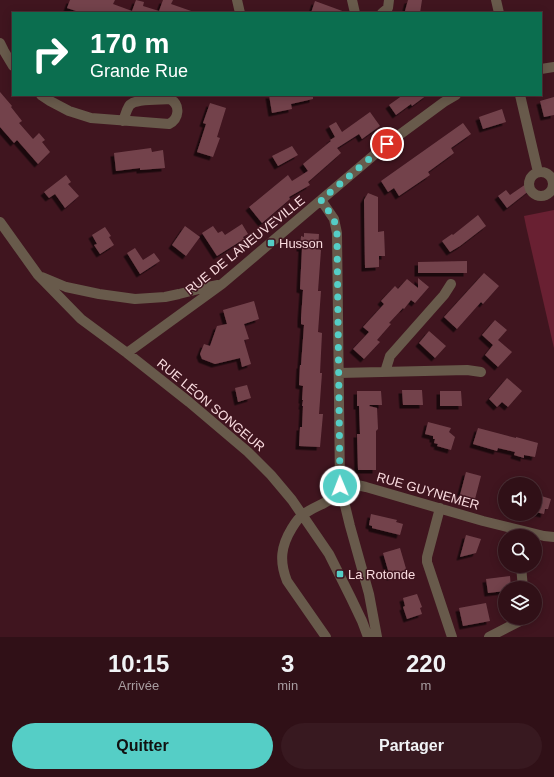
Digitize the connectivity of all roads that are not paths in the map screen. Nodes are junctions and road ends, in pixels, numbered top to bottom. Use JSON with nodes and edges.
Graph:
{"nodes":[{"id":1,"x":230,"y":0,"type":"edge"},
{"id":2,"x":352,"y":0,"type":"edge"},
{"id":3,"x":389,"y":0,"type":"edge"},
{"id":4,"x":496,"y":0,"type":"edge"},
{"id":5,"x":238,"y":7,"type":"edge"},
{"id":6,"x":355,"y":12,"type":"edge"},
{"id":7,"x":383,"y":12,"type":"edge"},
{"id":8,"x":499,"y":12,"type":"edge"},
{"id":9,"x":0,"y":43,"type":"edge"},
{"id":10,"x":12,"y":64,"type":"edge"},
{"id":11,"x":554,"y":67,"type":"edge"},
{"id":12,"x":542,"y":69,"type":"edge"},
{"id":13,"x":42,"y":96,"type":"edge"},
{"id":14,"x":454,"y":96,"type":"edge"},
{"id":15,"x":520,"y":96,"type":"edge"},
{"id":16,"x":123,"y":121,"type":"junction"},
{"id":17,"x":538,"y":172,"type":"dead end"},
{"id":18,"x":321,"y":200,"type":"junction"},
{"id":19,"x":0,"y":222,"type":"edge"},
{"id":20,"x":38,"y":275,"type":"junction"},
{"id":21,"x":222,"y":284,"type":"junction"},
{"id":22,"x":451,"y":284,"type":"dead end"},
{"id":23,"x":127,"y":353,"type":"junction"},
{"id":24,"x":385,"y":372,"type":"junction"},
{"id":25,"x":481,"y":372,"type":"dead end"},
{"id":26,"x":339,"y":373,"type":"junction"},
{"id":27,"x":340,"y":486,"type":"junction"},
{"id":28,"x":440,"y":508,"type":"junction"},
{"id":29,"x":302,"y":515,"type":"junction"},
{"id":30,"x":509,"y":529,"type":"edge"},
{"id":31,"x":542,"y":536,"type":"edge"},
{"id":32,"x":554,"y":536,"type":"edge"},
{"id":33,"x":512,"y":625,"type":"edge"},
{"id":34,"x":326,"y":637,"type":"edge"},
{"id":35,"x":368,"y":637,"type":"edge"},
{"id":36,"x":378,"y":637,"type":"edge"},
{"id":37,"x":452,"y":637,"type":"edge"},
{"id":38,"x":489,"y":637,"type":"edge"}],
"edges":[{"from":1,"to":5,"type":"street"},
{"from":2,"to":6,"type":"street"},
{"from":3,"to":7,"type":"street"},
{"from":4,"to":8,"type":"street"},
{"from":9,"to":10,"type":"street"},
{"from":11,"to":12,"type":"street"},
{"from":13,"to":16,"type":"street"},
{"from":14,"to":18,"type":"street","name":"RUE DE LANEUVEVILLE"},
{"from":15,"to":17,"type":"street"},
{"from":16,"to":16,"type":"street"},
{"from":18,"to":21,"type":"street","name":"RUE DE LANEUVEVILLE"},
{"from":18,"to":26,"type":"street"},
{"from":19,"to":20,"type":"street","name":"RUE LÉON SONGEUR"},
{"from":20,"to":21,"type":"street"},
{"from":20,"to":23,"type":"street","name":"RUE LÉON SONGEUR"},
{"from":21,"to":23,"type":"street","name":"RUE DE LANEUVEVILLE"},
{"from":22,"to":24,"type":"street"},
{"from":23,"to":29,"type":"street","name":"RUE LÉON SONGEUR"},
{"from":24,"to":25,"type":"street"},
{"from":24,"to":26,"type":"street"},
{"from":26,"to":27,"type":"street"},
{"from":27,"to":28,"type":"street","name":"RUE GUYNEMER"},
{"from":27,"to":29,"type":"street"},
{"from":27,"to":36,"type":"street"},
{"from":28,"to":30,"type":"street","name":"RUE GUYNEMER"},
{"from":28,"to":37,"type":"street"},
{"from":29,"to":34,"type":"street"},
{"from":29,"to":35,"type":"street","name":"RUE LÉON SONGEUR"},
{"from":31,"to":32,"type":"street","name":"RUE GUYNEMER"},
{"from":33,"to":38,"type":"street"}]}
